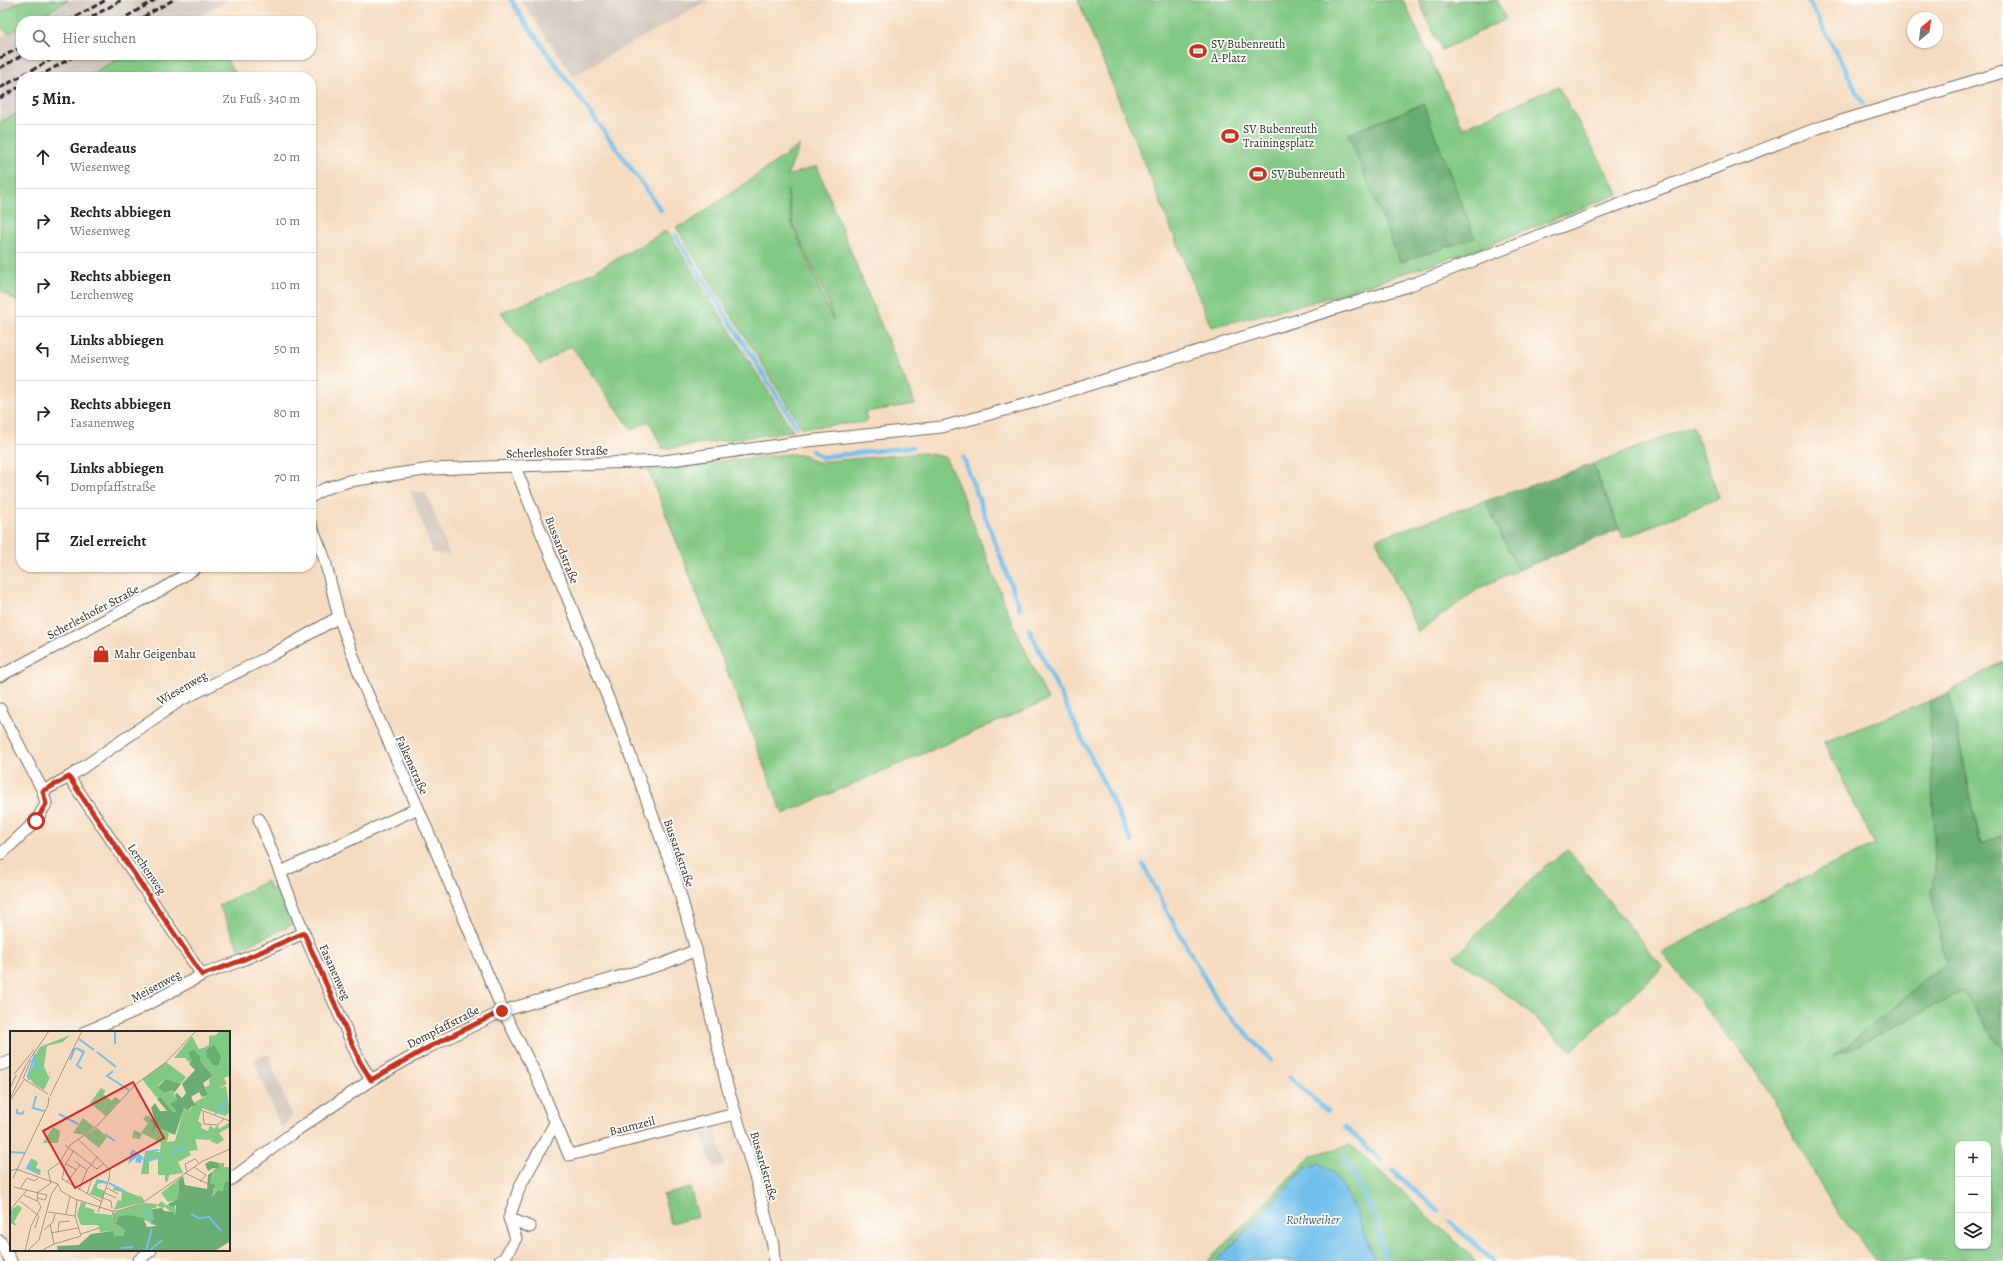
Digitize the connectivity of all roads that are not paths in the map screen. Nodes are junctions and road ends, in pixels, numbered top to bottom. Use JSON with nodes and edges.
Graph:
{"nodes":[{"id":1,"x":2003,"y":72,"type":"edge"},
{"id":2,"x":515,"y":467,"type":"junction"},
{"id":3,"x":316,"y":494,"type":"edge"},
{"id":4,"x":316,"y":537,"type":"edge"},
{"id":5,"x":189,"y":572,"type":"edge"},
{"id":6,"x":339,"y":617,"type":"junction"},
{"id":7,"x":0,"y":676,"type":"edge"},
{"id":8,"x":0,"y":709,"type":"edge"},
{"id":9,"x":69,"y":777,"type":"junction"},
{"id":10,"x":43,"y":791,"type":"junction"},
{"id":11,"x":418,"y":808,"type":"junction"},
{"id":12,"x":259,"y":819,"type":"dead end"},
{"id":13,"x":0,"y":855,"type":"edge"},
{"id":14,"x":281,"y":872,"type":"junction"},
{"id":15,"x":304,"y":933,"type":"junction"},
{"id":16,"x":696,"y":950,"type":"junction"},
{"id":17,"x":202,"y":975,"type":"junction"},
{"id":18,"x":502,"y":1011,"type":"junction"},
{"id":19,"x":87,"y":1031,"type":"edge"},
{"id":20,"x":10,"y":1061,"type":"edge"},
{"id":21,"x":0,"y":1064,"type":"edge"},
{"id":22,"x":371,"y":1080,"type":"junction"},
{"id":23,"x":735,"y":1114,"type":"junction"},
{"id":24,"x":555,"y":1124,"type":"junction"},
{"id":25,"x":230,"y":1180,"type":"edge"},
{"id":26,"x":509,"y":1218,"type":"junction"},
{"id":27,"x":530,"y":1227,"type":"dead end"},
{"id":28,"x":0,"y":1241,"type":"edge"},
{"id":29,"x":150,"y":1251,"type":"edge"},
{"id":30,"x":11,"y":1261,"type":"edge"},
{"id":31,"x":138,"y":1261,"type":"edge"},
{"id":32,"x":500,"y":1261,"type":"edge"},
{"id":33,"x":774,"y":1261,"type":"edge"}],
"edges":[{"from":1,"to":2,"type":"street","name":"Scherleshofer Straße"},
{"from":2,"to":3,"type":"street","name":"Scherleshofer Straße"},
{"from":2,"to":16,"type":"street","name":"Bussardstraße"},
{"from":4,"to":6,"type":"street","name":"Falkenstraße"},
{"from":5,"to":7,"type":"street","name":"Scherleshofer Straße"},
{"from":6,"to":9,"type":"street","name":"Wiesenweg"},
{"from":6,"to":11,"type":"street","name":"Falkenstraße"},
{"from":8,"to":10,"type":"street"},
{"from":9,"to":10,"type":"street","name":"Wiesenweg"},
{"from":9,"to":17,"type":"street","name":"Lerchenweg"},
{"from":10,"to":13,"type":"street"},
{"from":11,"to":14,"type":"street"},
{"from":11,"to":18,"type":"street","name":"Falkenstraße"},
{"from":12,"to":14,"type":"street","name":"Fasanenweg"},
{"from":14,"to":15,"type":"street","name":"Fasanenweg"},
{"from":15,"to":17,"type":"street","name":"Meisenweg"},
{"from":15,"to":22,"type":"street","name":"Fasanenweg"},
{"from":16,"to":18,"type":"street","name":"Dompfaffstraße"},
{"from":16,"to":23,"type":"street","name":"Bussardstraße"},
{"from":17,"to":19,"type":"street","name":"Meisenweg"},
{"from":18,"to":22,"type":"street","name":"Dompfaffstraße"},
{"from":18,"to":24,"type":"street","name":"Baumzeil"},
{"from":20,"to":21,"type":"street"},
{"from":22,"to":25,"type":"street","name":"Dompfaffstraße"},
{"from":23,"to":24,"type":"street","name":"Baumzeil"},
{"from":23,"to":33,"type":"street","name":"Bussardstraße"},
{"from":24,"to":26,"type":"street"},
{"from":26,"to":27,"type":"street"},
{"from":26,"to":32,"type":"street"},
{"from":28,"to":30,"type":"street"},
{"from":29,"to":31,"type":"street"}]}
